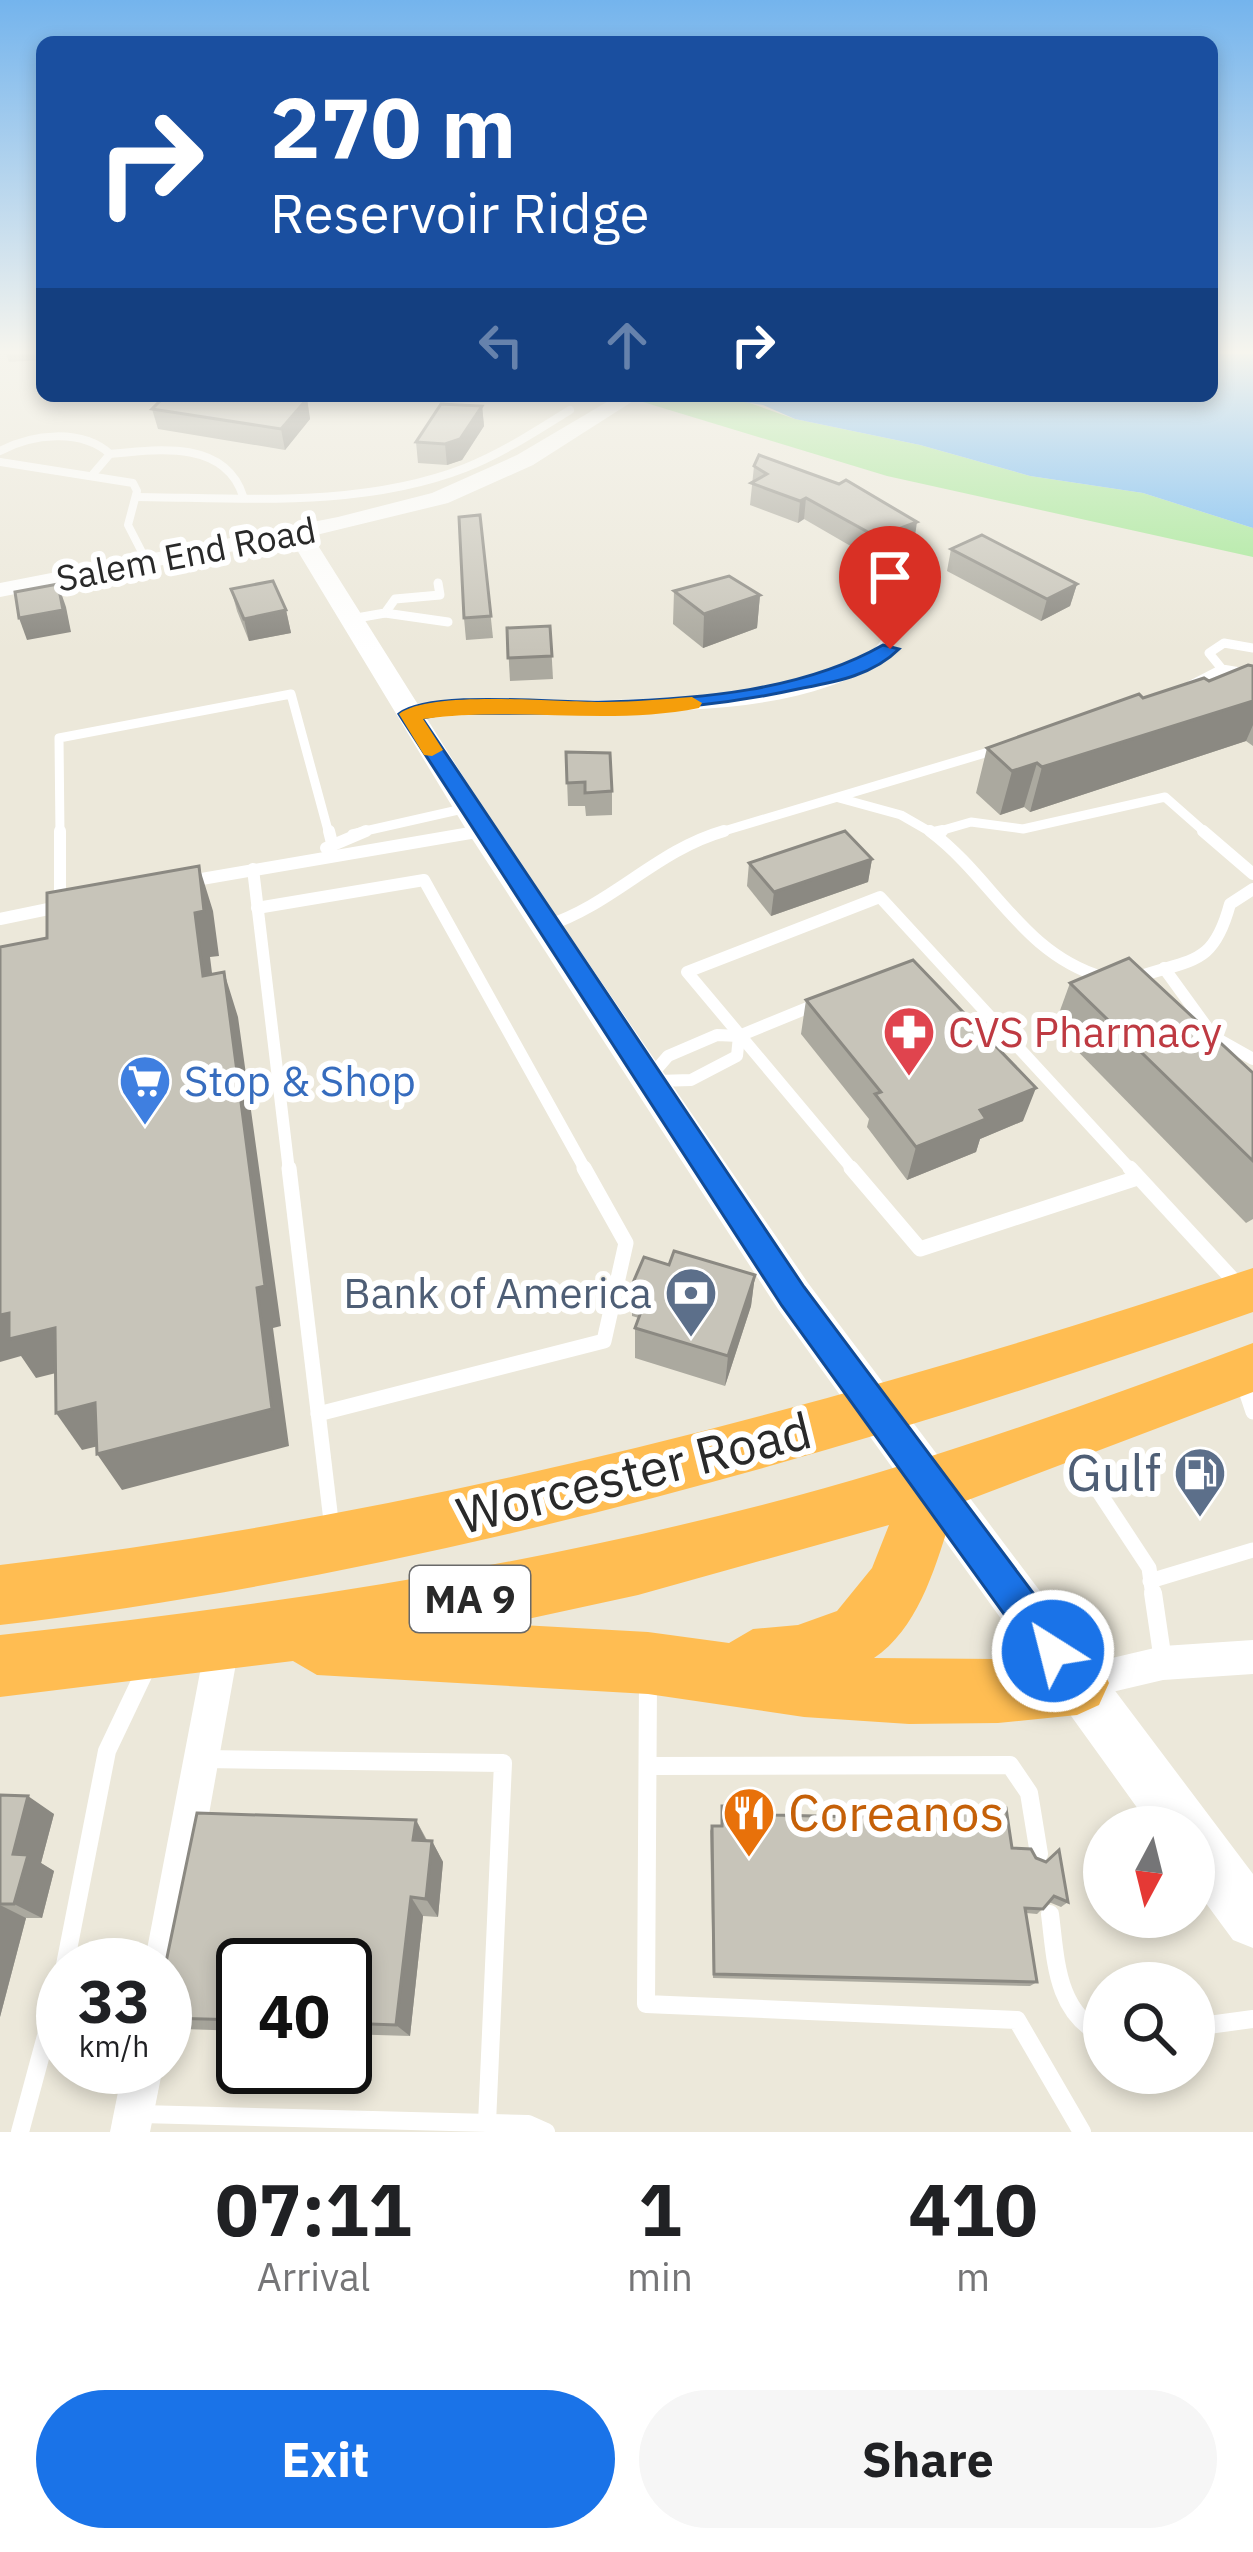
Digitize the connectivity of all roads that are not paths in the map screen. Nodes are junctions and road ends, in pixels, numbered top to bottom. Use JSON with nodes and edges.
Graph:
{"nodes":[{"id":1,"x":117,"y":453,"type":"edge"},
{"id":2,"x":182,"y":453,"type":"edge"},
{"id":3,"x":495,"y":453,"type":"edge"},
{"id":4,"x":536,"y":453,"type":"edge"},
{"id":5,"x":110,"y":454,"type":"joint"},
{"id":6,"x":0,"y":462,"type":"edge"},
{"id":7,"x":93,"y":474,"type":"junction"},
{"id":8,"x":243,"y":496,"type":"junction"},
{"id":9,"x":136,"y":497,"type":"junction"},
{"id":10,"x":298,"y":532,"type":"junction"},
{"id":11,"x":147,"y":562,"type":"junction"},
{"id":12,"x":438,"y":583,"type":"dead end"},
{"id":13,"x":0,"y":590,"type":"edge"},
{"id":14,"x":368,"y":616,"type":"junction"},
{"id":15,"x":904,"y":618,"type":"dead end"},
{"id":16,"x":448,"y":622,"type":"dead end"},
{"id":17,"x":1253,"y":648,"type":"edge"},
{"id":18,"x":1222,"y":668,"type":"junction"},
{"id":19,"x":1253,"y":674,"type":"edge"},
{"id":20,"x":1202,"y":679,"type":"junction"},
{"id":21,"x":1186,"y":688,"type":"edge"},
{"id":22,"x":1216,"y":688,"type":"edge"},
{"id":23,"x":409,"y":714,"type":"junction"},
{"id":24,"x":1025,"y":742,"type":"edge"},
{"id":25,"x":836,"y":797,"type":"junction"},
{"id":26,"x":476,"y":819,"type":"junction"},
{"id":27,"x":933,"y":833,"type":"junction"},
{"id":28,"x":332,"y":843,"type":"junction"},
{"id":29,"x":316,"y":856,"type":"junction"},
{"id":30,"x":253,"y":869,"type":"junction"},
{"id":31,"x":1253,"y":874,"type":"edge"},
{"id":32,"x":172,"y":885,"type":"edge"},
{"id":33,"x":1253,"y":889,"type":"edge"},
{"id":34,"x":83,"y":902,"type":"edge"},
{"id":35,"x":60,"y":907,"type":"junction"},
{"id":36,"x":257,"y":908,"type":"junction"},
{"id":37,"x":0,"y":919,"type":"edge"},
{"id":38,"x":546,"y":926,"type":"junction"},
{"id":39,"x":935,"y":956,"type":"junction"},
{"id":40,"x":913,"y":965,"type":"edge"},
{"id":41,"x":1164,"y":968,"type":"junction"},
{"id":42,"x":826,"y":1000,"type":"edge"},
{"id":43,"x":739,"y":1036,"type":"junction"},
{"id":44,"x":1253,"y":1059,"type":"edge"},
{"id":45,"x":647,"y":1081,"type":"junction"},
{"id":46,"x":1137,"y":1178,"type":"junction"},
{"id":47,"x":1249,"y":1292,"type":"edge"},
{"id":48,"x":1249,"y":1384,"type":"edge"},
{"id":49,"x":876,"y":1411,"type":"junction"},
{"id":50,"x":318,"y":1414,"type":"junction"},
{"id":51,"x":1065,"y":1440,"type":"junction"},
{"id":52,"x":932,"y":1486,"type":"junction"},
{"id":53,"x":334,"y":1546,"type":"junction"},
{"id":54,"x":1253,"y":1550,"type":"edge"},
{"id":55,"x":1150,"y":1581,"type":"junction"},
{"id":56,"x":0,"y":1595,"type":"edge"},
{"id":57,"x":224,"y":1638,"type":"junction"},
{"id":58,"x":158,"y":1647,"type":"junction"},
{"id":59,"x":1253,"y":1657,"type":"edge"},
{"id":60,"x":648,"y":1663,"type":"junction"},
{"id":61,"x":1163,"y":1663,"type":"junction"},
{"id":62,"x":0,"y":1666,"type":"edge"},
{"id":63,"x":1077,"y":1683,"type":"junction"},
{"id":64,"x":203,"y":1759,"type":"junction"},
{"id":65,"x":648,"y":1766,"type":"junction"},
{"id":66,"x":1168,"y":1806,"type":"edge"},
{"id":67,"x":1039,"y":1854,"type":"edge"},
{"id":68,"x":1215,"y":1868,"type":"edge"},
{"id":69,"x":1050,"y":1914,"type":"edge"},
{"id":70,"x":1253,"y":1920,"type":"edge"},
{"id":71,"x":70,"y":1938,"type":"edge"},
{"id":72,"x":168,"y":1938,"type":"edge"},
{"id":73,"x":1253,"y":2019,"type":"edge"},
{"id":74,"x":1215,"y":2024,"type":"edge"},
{"id":75,"x":1083,"y":2028,"type":"edge"},
{"id":76,"x":36,"y":2073,"type":"edge"},
{"id":77,"x":132,"y":2123,"type":"edge"},
{"id":78,"x":488,"y":2123,"type":"junction"},
{"id":79,"x":20,"y":2132,"type":"edge"},
{"id":80,"x":546,"y":2132,"type":"edge"},
{"id":81,"x":1082,"y":2132,"type":"edge"}],
"edges":[{"from":1,"to":5,"type":"lane"},
{"from":2,"to":8,"type":"lane"},
{"from":3,"to":8,"type":"lane"},
{"from":4,"to":10,"type":"street","name":"Salem End Road"},
{"from":5,"to":7,"type":"lane"},
{"from":6,"to":7,"type":"lane"},
{"from":7,"to":9,"type":"lane"},
{"from":8,"to":9,"type":"lane"},
{"from":9,"to":11,"type":"lane"},
{"from":10,"to":11,"type":"street","name":"Salem End Road"},
{"from":10,"to":14,"type":"street"},
{"from":11,"to":13,"type":"street","name":"Salem End Road"},
{"from":12,"to":14,"type":"lane"},
{"from":14,"to":16,"type":"lane"},
{"from":14,"to":23,"type":"street"},
{"from":15,"to":23,"type":"street"},
{"from":17,"to":18,"type":"lane"},
{"from":18,"to":19,"type":"lane"},
{"from":18,"to":20,"type":"lane"},
{"from":20,"to":21,"type":"lane"},
{"from":20,"to":22,"type":"lane"},
{"from":23,"to":26,"type":"street"},
{"from":24,"to":25,"type":"lane"},
{"from":25,"to":27,"type":"lane"},
{"from":25,"to":38,"type":"lane"},
{"from":26,"to":28,"type":"lane"},
{"from":26,"to":29,"type":"lane"},
{"from":26,"to":38,"type":"street"},
{"from":27,"to":31,"type":"lane"},
{"from":27,"to":41,"type":"lane"},
{"from":28,"to":29,"type":"lane"},
{"from":28,"to":35,"type":"lane"},
{"from":29,"to":30,"type":"lane"},
{"from":30,"to":32,"type":"lane"},
{"from":30,"to":36,"type":"lane"},
{"from":33,"to":41,"type":"lane"},
{"from":34,"to":35,"type":"lane"},
{"from":35,"to":37,"type":"lane"},
{"from":36,"to":50,"type":"lane"},
{"from":36,"to":50,"type":"lane"},
{"from":38,"to":45,"type":"street"},
{"from":39,"to":40,"type":"lane"},
{"from":39,"to":43,"type":"lane"},
{"from":39,"to":46,"type":"lane"},
{"from":41,"to":44,"type":"lane"},
{"from":42,"to":43,"type":"lane"},
{"from":43,"to":45,"type":"lane"},
{"from":43,"to":45,"type":"lane"},
{"from":43,"to":46,"type":"lane"},
{"from":45,"to":49,"type":"street"},
{"from":46,"to":47,"type":"lane"},
{"from":47,"to":49,"type":"highway","name":"Worcester Road","number":"MA 9"},
{"from":48,"to":51,"type":"highway","name":"Worcester Road","number":"MA 9"},
{"from":49,"to":52,"type":"street"},
{"from":49,"to":53,"type":"highway","name":"Worcester Road","number":"MA 9"},
{"from":50,"to":53,"type":"lane"},
{"from":51,"to":52,"type":"highway","name":"Worcester Road","number":"MA 9"},
{"from":51,"to":55,"type":"lane"},
{"from":52,"to":57,"type":"highway","name":"Worcester Road","number":"MA 9"},
{"from":52,"to":60,"type":"highway"},
{"from":52,"to":63,"type":"street"},
{"from":53,"to":56,"type":"highway","name":"Worcester Road","number":"MA 9"},
{"from":54,"to":55,"type":"lane"},
{"from":55,"to":61,"type":"lane"},
{"from":57,"to":58,"type":"highway","name":"Worcester Road","number":"MA 9"},
{"from":57,"to":60,"type":"highway"},
{"from":57,"to":64,"type":"street"},
{"from":58,"to":62,"type":"highway","name":"Worcester Road","number":"MA 9"},
{"from":58,"to":71,"type":"lane"},
{"from":59,"to":61,"type":"street"},
{"from":60,"to":63,"type":"highway"},
{"from":60,"to":65,"type":"lane"},
{"from":61,"to":63,"type":"street"},
{"from":63,"to":66,"type":"street"},
{"from":64,"to":72,"type":"street"},
{"from":64,"to":78,"type":"lane"},
{"from":65,"to":67,"type":"lane"},
{"from":65,"to":81,"type":"lane"},
{"from":68,"to":70,"type":"street"},
{"from":69,"to":75,"type":"lane"},
{"from":73,"to":74,"type":"lane"},
{"from":76,"to":79,"type":"lane"},
{"from":77,"to":78,"type":"lane"},
{"from":78,"to":80,"type":"lane"}]}
